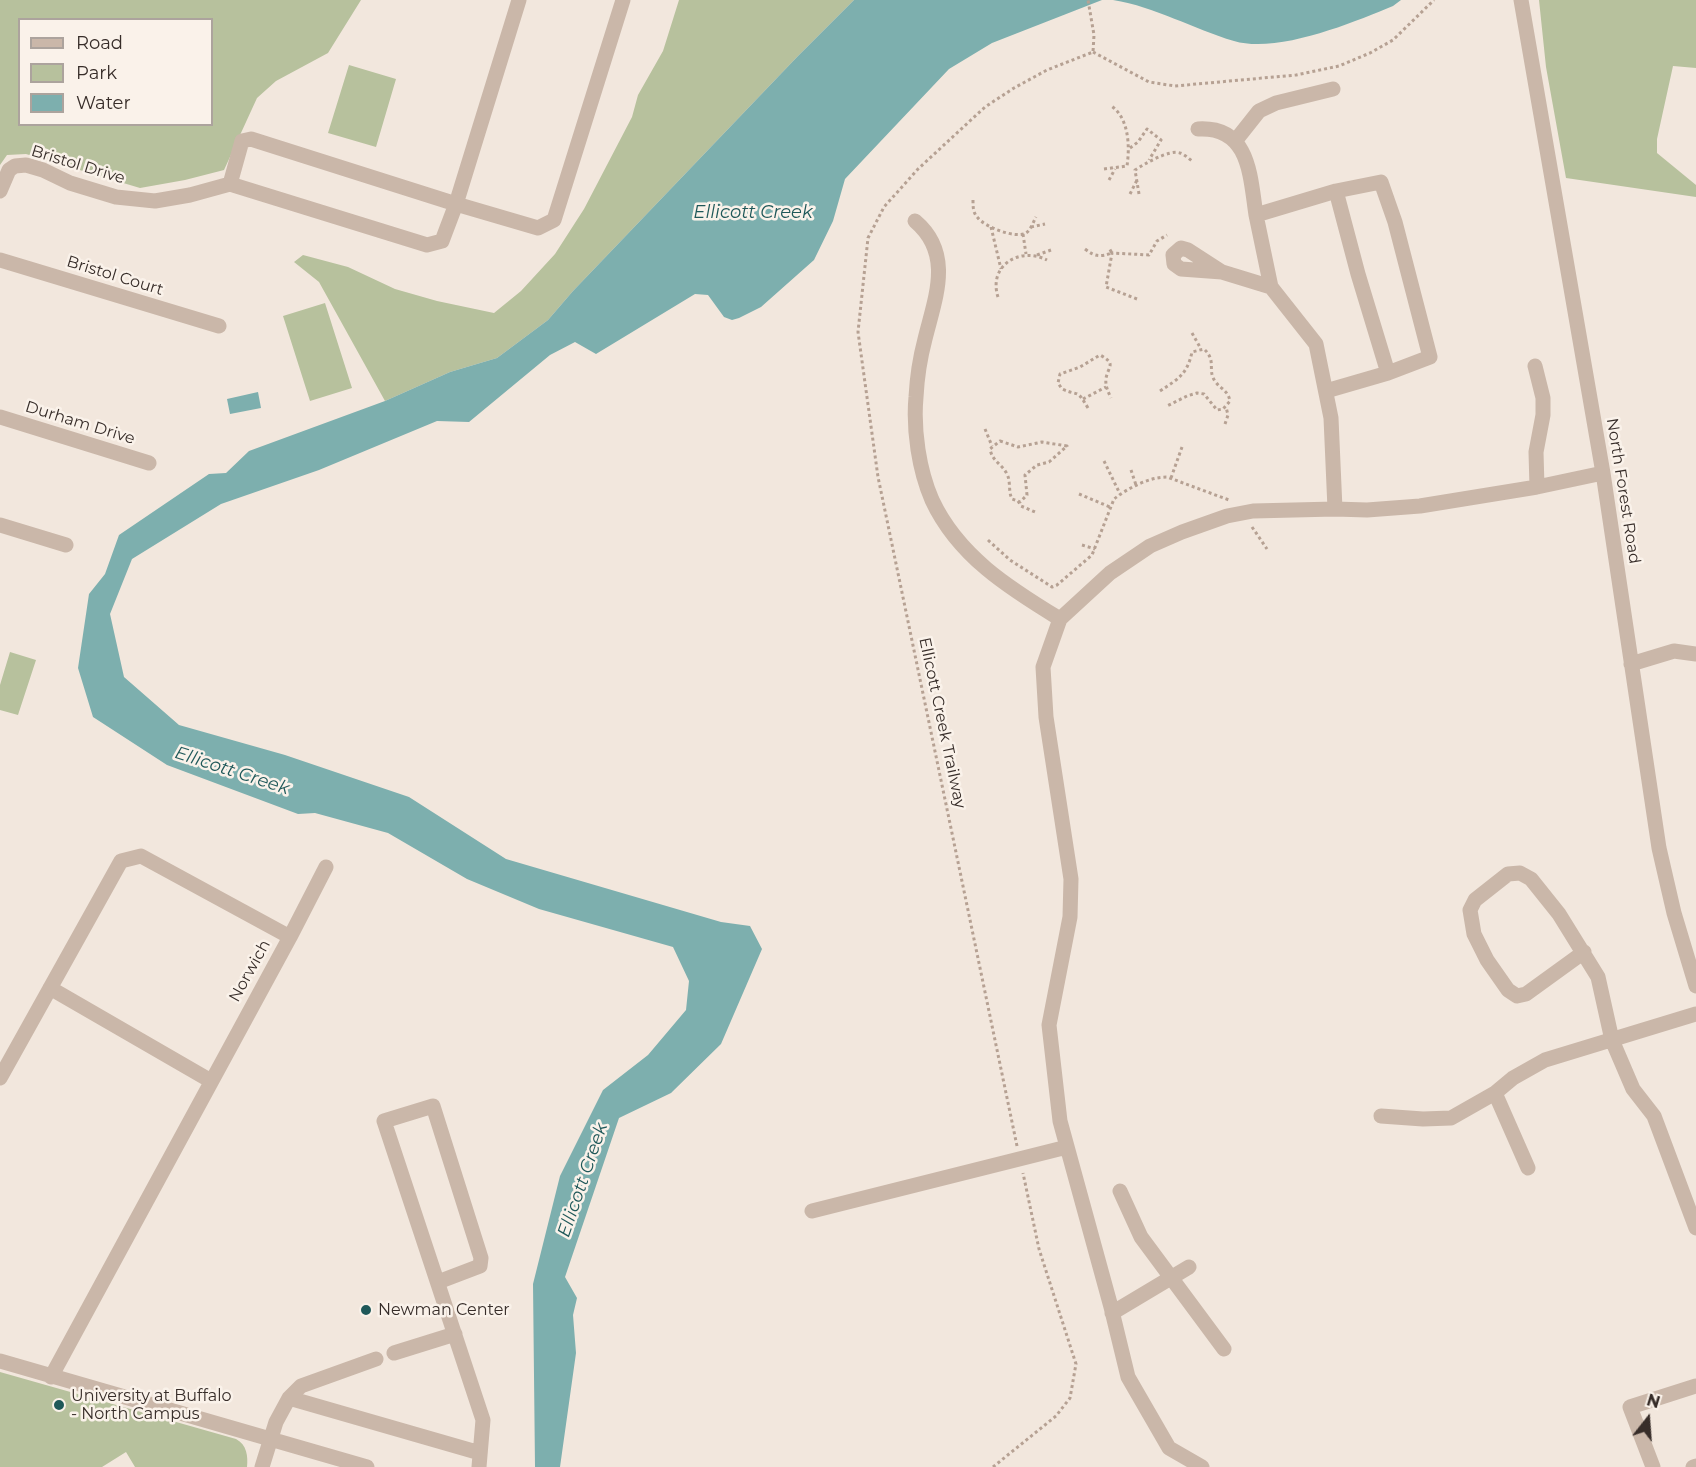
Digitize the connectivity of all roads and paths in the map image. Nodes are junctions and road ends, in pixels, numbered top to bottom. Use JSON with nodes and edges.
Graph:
{"nodes":[{"id":1,"x":519,"y":0,"type":"edge"},
{"id":2,"x":622,"y":0,"type":"edge"},
{"id":3,"x":1088,"y":0,"type":"edge"},
{"id":4,"x":1434,"y":0,"type":"edge"},
{"id":5,"x":1521,"y":0,"type":"edge"},
{"id":6,"x":1093,"y":52,"type":"junction"},
{"id":7,"x":1333,"y":88,"type":"dead end"},
{"id":8,"x":1110,"y":105,"type":"dead end"},
{"id":9,"x":1198,"y":129,"type":"dead end"},
{"id":10,"x":1236,"y":141,"type":"junction"},
{"id":11,"x":1130,"y":148,"type":"junction"},
{"id":12,"x":1149,"y":160,"type":"junction"},
{"id":13,"x":1192,"y":161,"type":"dead end"},
{"id":14,"x":1127,"y":166,"type":"junction"},
{"id":15,"x":1116,"y":168,"type":"junction"},
{"id":16,"x":1104,"y":170,"type":"dead end"},
{"id":17,"x":1135,"y":170,"type":"junction"},
{"id":18,"x":1109,"y":180,"type":"dead end"},
{"id":19,"x":1137,"y":180,"type":"junction"},
{"id":20,"x":230,"y":184,"type":"junction"},
{"id":21,"x":0,"y":191,"type":"edge"},
{"id":22,"x":1336,"y":191,"type":"junction"},
{"id":23,"x":1130,"y":194,"type":"dead end"},
{"id":24,"x":1139,"y":194,"type":"dead end"},
{"id":25,"x":973,"y":200,"type":"dead end"},
{"id":26,"x":456,"y":204,"type":"junction"},
{"id":27,"x":1256,"y":215,"type":"junction"},
{"id":28,"x":1036,"y":217,"type":"dead end"},
{"id":29,"x":915,"y":221,"type":"dead end"},
{"id":30,"x":1045,"y":224,"type":"dead end"},
{"id":31,"x":991,"y":227,"type":"junction"},
{"id":32,"x":1031,"y":227,"type":"junction"},
{"id":33,"x":1023,"y":234,"type":"junction"},
{"id":34,"x":1167,"y":235,"type":"dead end"},
{"id":35,"x":1109,"y":248,"type":"dead end"},
{"id":36,"x":1085,"y":249,"type":"dead end"},
{"id":37,"x":1051,"y":250,"type":"dead end"},
{"id":38,"x":1112,"y":252,"type":"junction"},
{"id":39,"x":1026,"y":255,"type":"junction"},
{"id":40,"x":1035,"y":255,"type":"junction"},
{"id":41,"x":0,"y":260,"type":"edge"},
{"id":42,"x":1047,"y":260,"type":"dead end"},
{"id":43,"x":1001,"y":269,"type":"junction"},
{"id":44,"x":1222,"y":272,"type":"dead end"},
{"id":45,"x":1271,"y":287,"type":"junction"},
{"id":46,"x":998,"y":297,"type":"dead end"},
{"id":47,"x":1137,"y":299,"type":"dead end"},
{"id":48,"x":219,"y":326,"type":"dead end"},
{"id":49,"x":1192,"y":333,"type":"dead end"},
{"id":50,"x":1201,"y":349,"type":"junction"},
{"id":51,"x":1535,"y":366,"type":"dead end"},
{"id":52,"x":1388,"y":373,"type":"junction"},
{"id":53,"x":1106,"y":387,"type":"junction"},
{"id":54,"x":1160,"y":391,"type":"dead end"},
{"id":55,"x":1326,"y":391,"type":"junction"},
{"id":56,"x":1111,"y":398,"type":"dead end"},
{"id":57,"x":1083,"y":399,"type":"junction"},
{"id":58,"x":1167,"y":406,"type":"dead end"},
{"id":59,"x":1226,"y":407,"type":"junction"},
{"id":60,"x":1088,"y":408,"type":"dead end"},
{"id":61,"x":0,"y":417,"type":"edge"},
{"id":62,"x":1225,"y":424,"type":"dead end"},
{"id":63,"x":985,"y":429,"type":"dead end"},
{"id":64,"x":992,"y":446,"type":"junction"},
{"id":65,"x":1182,"y":447,"type":"dead end"},
{"id":66,"x":1104,"y":461,"type":"dead end"},
{"id":67,"x":149,"y":463,"type":"dead end"},
{"id":68,"x":1131,"y":470,"type":"dead end"},
{"id":69,"x":1603,"y":473,"type":"junction"},
{"id":70,"x":1171,"y":478,"type":"junction"},
{"id":71,"x":1136,"y":486,"type":"junction"},
{"id":72,"x":1537,"y":487,"type":"junction"},
{"id":73,"x":1079,"y":494,"type":"dead end"},
{"id":74,"x":1120,"y":494,"type":"junction"},
{"id":75,"x":1018,"y":501,"type":"junction"},
{"id":76,"x":1111,"y":507,"type":"junction"},
{"id":77,"x":1335,"y":509,"type":"junction"},
{"id":78,"x":1035,"y":512,"type":"dead end"},
{"id":79,"x":1242,"y":513,"type":"junction"},
{"id":80,"x":0,"y":525,"type":"edge"},
{"id":81,"x":988,"y":540,"type":"dead end"},
{"id":82,"x":66,"y":545,"type":"dead end"},
{"id":83,"x":1082,"y":545,"type":"dead end"},
{"id":84,"x":1095,"y":549,"type":"junction"},
{"id":85,"x":1267,"y":549,"type":"dead end"},
{"id":86,"x":1060,"y":619,"type":"junction"},
{"id":87,"x":1696,"y":654,"type":"edge"},
{"id":88,"x":1631,"y":664,"type":"junction"},
{"id":89,"x":326,"y":867,"type":"dead end"},
{"id":90,"x":290,"y":937,"type":"junction"},
{"id":91,"x":1584,"y":952,"type":"junction"},
{"id":92,"x":1696,"y":986,"type":"edge"},
{"id":93,"x":50,"y":988,"type":"junction"},
{"id":94,"x":1696,"y":1014,"type":"edge"},
{"id":95,"x":1612,"y":1040,"type":"junction"},
{"id":96,"x":0,"y":1078,"type":"edge"},
{"id":97,"x":210,"y":1081,"type":"junction"},
{"id":98,"x":1495,"y":1093,"type":"junction"},
{"id":99,"x":1381,"y":1116,"type":"dead end"},
{"id":100,"x":1067,"y":1147,"type":"junction"},
{"id":101,"x":1020,"y":1158,"type":"junction"},
{"id":102,"x":1528,"y":1168,"type":"dead end"},
{"id":103,"x":1120,"y":1191,"type":"dead end"},
{"id":104,"x":812,"y":1211,"type":"dead end"},
{"id":105,"x":1696,"y":1228,"type":"edge"},
{"id":106,"x":1189,"y":1267,"type":"dead end"},
{"id":107,"x":1170,"y":1278,"type":"junction"},
{"id":108,"x":438,"y":1282,"type":"junction"},
{"id":109,"x":1112,"y":1312,"type":"junction"},
{"id":110,"x":455,"y":1335,"type":"junction"},
{"id":111,"x":1224,"y":1349,"type":"dead end"},
{"id":112,"x":394,"y":1353,"type":"dead end"},
{"id":113,"x":376,"y":1359,"type":"dead end"},
{"id":114,"x":0,"y":1361,"type":"edge"},
{"id":115,"x":51,"y":1377,"type":"junction"},
{"id":116,"x":1696,"y":1386,"type":"edge"},
{"id":117,"x":289,"y":1398,"type":"junction"},
{"id":118,"x":270,"y":1440,"type":"junction"},
{"id":119,"x":480,"y":1460,"type":"edge"},
{"id":120,"x":262,"y":1467,"type":"edge"},
{"id":121,"x":367,"y":1467,"type":"edge"},
{"id":122,"x":993,"y":1467,"type":"edge"},
{"id":123,"x":1202,"y":1467,"type":"edge"},
{"id":124,"x":1653,"y":1467,"type":"edge"}],
"edges":[{"from":1,"to":26,"type":"street"},
{"from":2,"to":26,"type":"street"},
{"from":3,"to":6,"type":"path"},
{"from":4,"to":6,"type":"path"},
{"from":5,"to":69,"type":"street","name":"North Forest Road"},
{"from":6,"to":101,"type":"path","name":"Ellicott Creek Trailway"},
{"from":7,"to":10,"type":"street"},
{"from":8,"to":11,"type":"path"},
{"from":9,"to":10,"type":"street"},
{"from":10,"to":27,"type":"street"},
{"from":11,"to":12,"type":"path"},
{"from":11,"to":14,"type":"path"},
{"from":12,"to":13,"type":"path"},
{"from":12,"to":17,"type":"path"},
{"from":14,"to":15,"type":"path"},
{"from":14,"to":17,"type":"path"},
{"from":15,"to":16,"type":"path"},
{"from":15,"to":18,"type":"path"},
{"from":17,"to":19,"type":"path"},
{"from":19,"to":23,"type":"path"},
{"from":19,"to":24,"type":"path"},
{"from":20,"to":21,"type":"street","name":"Bristol Drive"},
{"from":20,"to":26,"type":"street"},
{"from":20,"to":26,"type":"street"},
{"from":22,"to":27,"type":"street"},
{"from":22,"to":52,"type":"street"},
{"from":22,"to":52,"type":"street"},
{"from":25,"to":31,"type":"path"},
{"from":27,"to":45,"type":"street"},
{"from":28,"to":32,"type":"path"},
{"from":29,"to":86,"type":"street"},
{"from":30,"to":32,"type":"path"},
{"from":31,"to":33,"type":"path"},
{"from":31,"to":43,"type":"path"},
{"from":32,"to":33,"type":"path"},
{"from":33,"to":39,"type":"path"},
{"from":34,"to":38,"type":"path"},
{"from":35,"to":38,"type":"path"},
{"from":36,"to":38,"type":"path"},
{"from":37,"to":40,"type":"path"},
{"from":38,"to":47,"type":"path"},
{"from":39,"to":40,"type":"path"},
{"from":39,"to":43,"type":"path"},
{"from":40,"to":42,"type":"path"},
{"from":41,"to":48,"type":"street","name":"Bristol Court"},
{"from":43,"to":46,"type":"path"},
{"from":44,"to":45,"type":"street"},
{"from":45,"to":55,"type":"street"},
{"from":49,"to":50,"type":"path"},
{"from":50,"to":54,"type":"path"},
{"from":50,"to":59,"type":"path"},
{"from":51,"to":72,"type":"street"},
{"from":52,"to":55,"type":"street"},
{"from":53,"to":56,"type":"path"},
{"from":53,"to":57,"type":"path"},
{"from":53,"to":57,"type":"path"},
{"from":55,"to":77,"type":"street"},
{"from":57,"to":60,"type":"path"},
{"from":58,"to":59,"type":"path"},
{"from":59,"to":62,"type":"path"},
{"from":61,"to":67,"type":"street","name":"Durham Drive"},
{"from":63,"to":64,"type":"path"},
{"from":64,"to":75,"type":"path"},
{"from":64,"to":75,"type":"path"},
{"from":65,"to":70,"type":"path"},
{"from":66,"to":74,"type":"path"},
{"from":68,"to":71,"type":"path"},
{"from":69,"to":72,"type":"street"},
{"from":69,"to":88,"type":"street","name":"North Forest Road"},
{"from":70,"to":71,"type":"path"},
{"from":70,"to":79,"type":"path"},
{"from":71,"to":74,"type":"path"},
{"from":72,"to":77,"type":"street"},
{"from":73,"to":76,"type":"path"},
{"from":74,"to":76,"type":"path"},
{"from":75,"to":78,"type":"path"},
{"from":76,"to":84,"type":"path"},
{"from":77,"to":79,"type":"street"},
{"from":79,"to":85,"type":"path"},
{"from":79,"to":86,"type":"street"},
{"from":80,"to":82,"type":"street"},
{"from":81,"to":84,"type":"path"},
{"from":83,"to":84,"type":"path"},
{"from":86,"to":100,"type":"street"},
{"from":87,"to":88,"type":"street"},
{"from":88,"to":92,"type":"street","name":"North Forest Road"},
{"from":89,"to":90,"type":"street"},
{"from":90,"to":93,"type":"street","name":"Norwich"},
{"from":90,"to":97,"type":"street","name":"Norwich"},
{"from":91,"to":91,"type":"street"},
{"from":91,"to":95,"type":"street"},
{"from":93,"to":96,"type":"street","name":"Norwich"},
{"from":93,"to":97,"type":"street"},
{"from":94,"to":95,"type":"street"},
{"from":95,"to":98,"type":"street"},
{"from":95,"to":105,"type":"street"},
{"from":97,"to":115,"type":"street","name":"Norwich"},
{"from":98,"to":99,"type":"street"},
{"from":98,"to":102,"type":"street"},
{"from":100,"to":101,"type":"street"},
{"from":100,"to":109,"type":"street"},
{"from":101,"to":104,"type":"street"},
{"from":101,"to":122,"type":"path","name":"Ellicott Creek Trailway"},
{"from":103,"to":107,"type":"street"},
{"from":106,"to":107,"type":"street"},
{"from":107,"to":109,"type":"street"},
{"from":107,"to":111,"type":"street"},
{"from":108,"to":108,"type":"street"},
{"from":108,"to":110,"type":"street"},
{"from":109,"to":123,"type":"street"},
{"from":110,"to":112,"type":"street"},
{"from":110,"to":119,"type":"street"},
{"from":113,"to":117,"type":"street"},
{"from":114,"to":115,"type":"street"},
{"from":115,"to":118,"type":"street"},
{"from":116,"to":124,"type":"street"},
{"from":117,"to":118,"type":"street"},
{"from":117,"to":119,"type":"street"},
{"from":118,"to":120,"type":"street"},
{"from":118,"to":121,"type":"street"}]}
